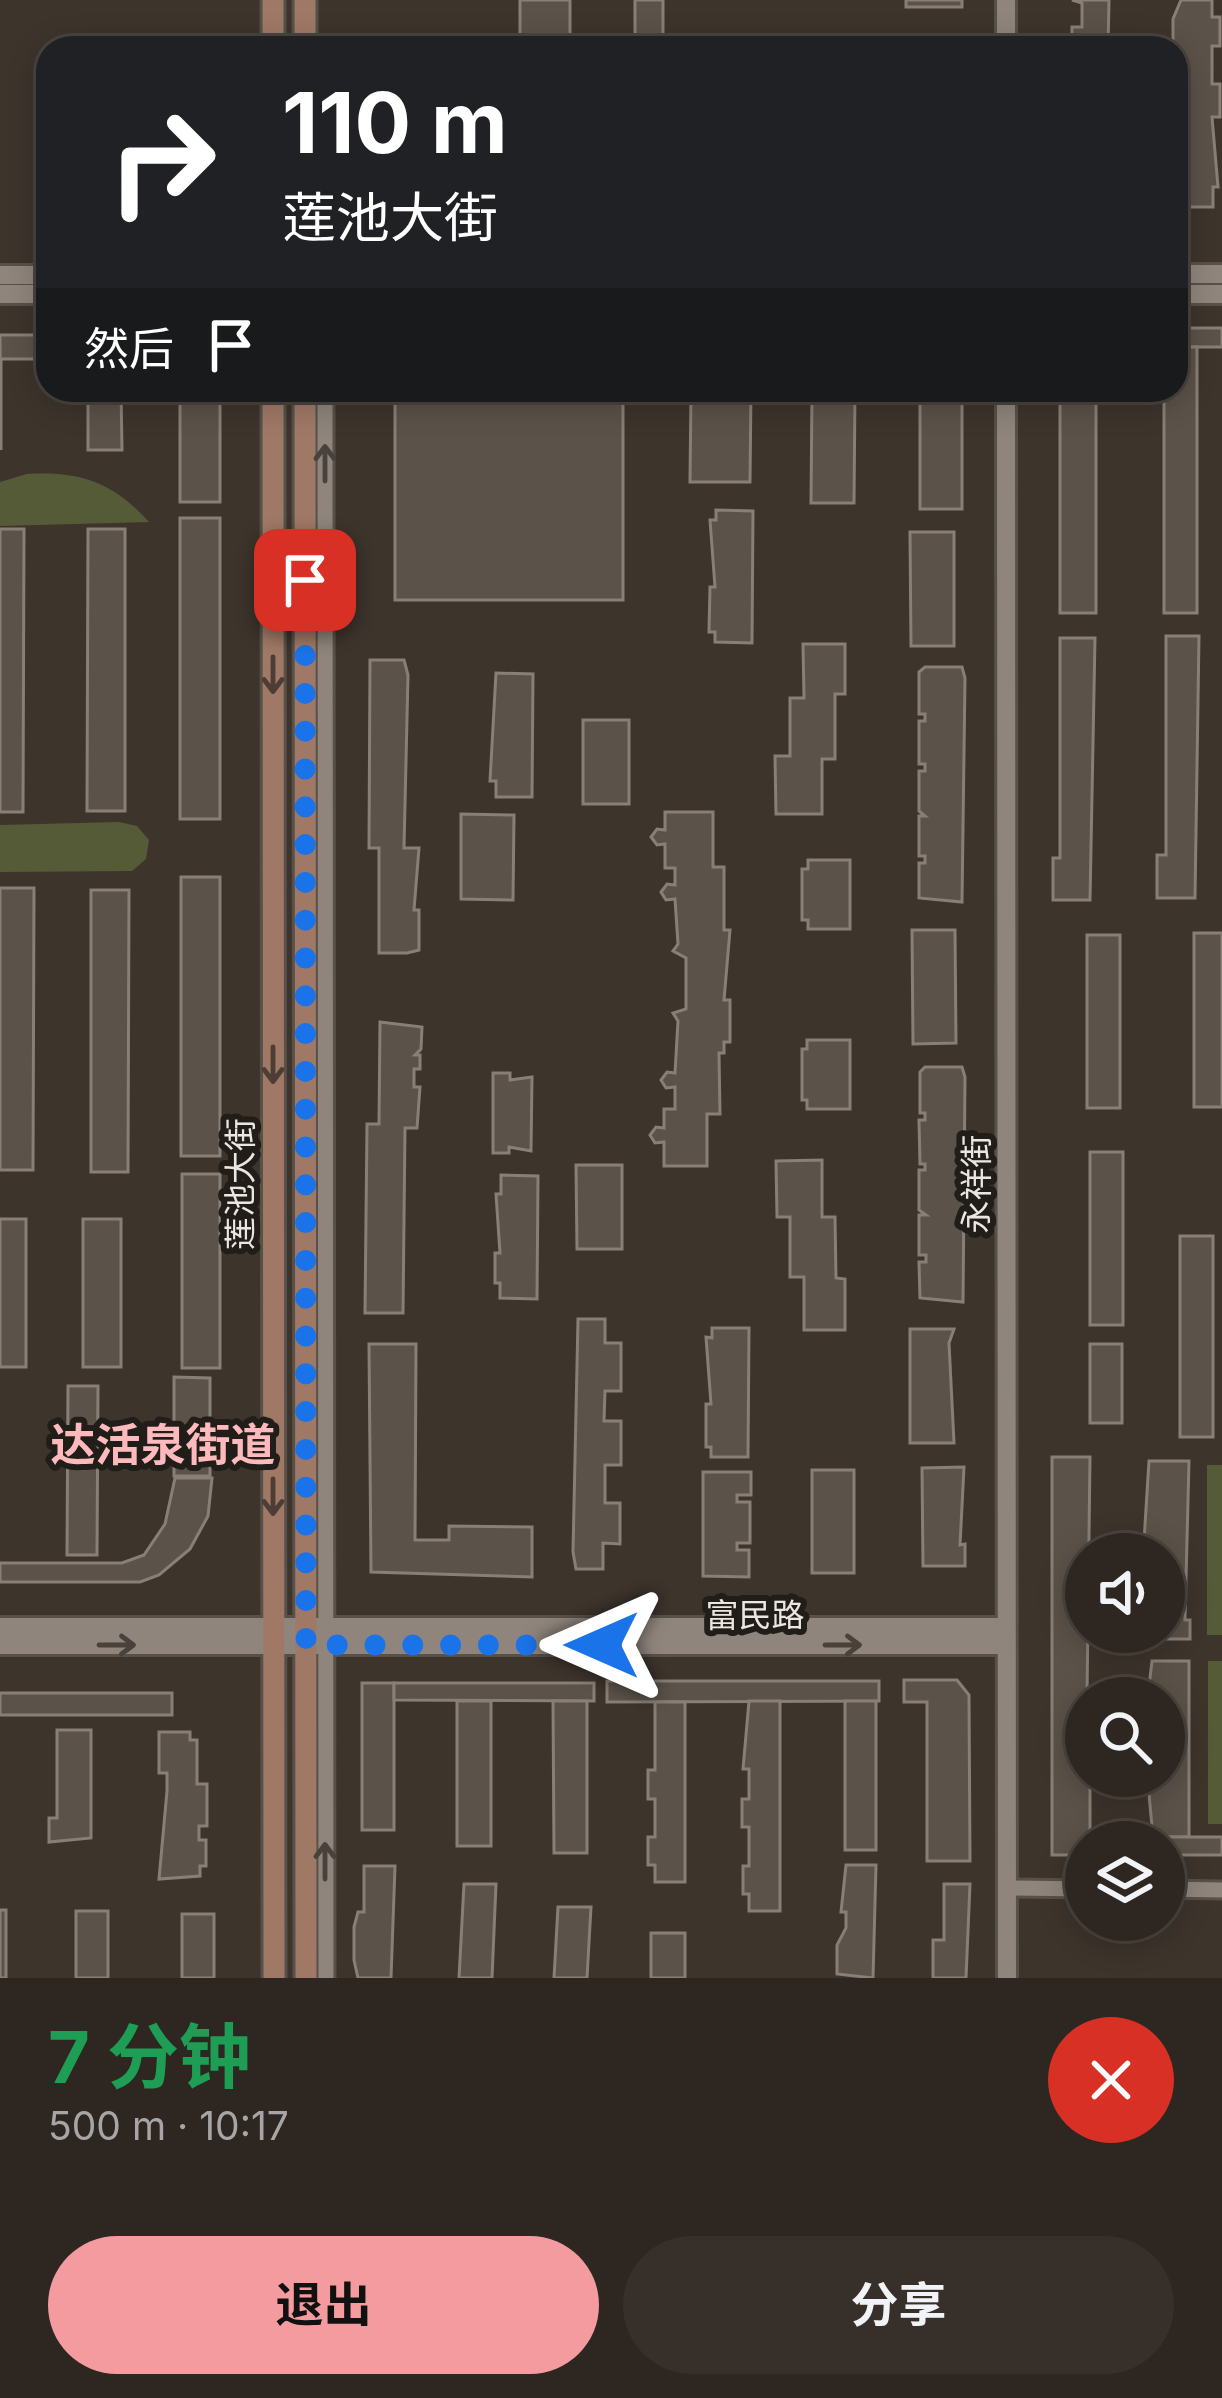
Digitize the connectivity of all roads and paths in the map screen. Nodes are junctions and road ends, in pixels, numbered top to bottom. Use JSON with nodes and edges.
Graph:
{"nodes":[{"id":1,"x":273,"y":0,"type":"edge"},
{"id":2,"x":305,"y":0,"type":"edge"},
{"id":3,"x":1006,"y":0,"type":"edge"},
{"id":4,"x":273,"y":36,"type":"edge"},
{"id":5,"x":305,"y":36,"type":"edge"},
{"id":6,"x":1006,"y":36,"type":"edge"},
{"id":7,"x":1188,"y":274,"type":"edge"},
{"id":8,"x":1222,"y":274,"type":"edge"},
{"id":9,"x":0,"y":275,"type":"edge"},
{"id":10,"x":36,"y":275,"type":"edge"},
{"id":11,"x":0,"y":294,"type":"edge"},
{"id":12,"x":36,"y":294,"type":"edge"},
{"id":13,"x":1188,"y":294,"type":"edge"},
{"id":14,"x":1222,"y":294,"type":"edge"},
{"id":15,"x":273,"y":402,"type":"edge"},
{"id":16,"x":305,"y":402,"type":"edge"},
{"id":17,"x":325,"y":402,"type":"edge"},
{"id":18,"x":1006,"y":402,"type":"edge"},
{"id":19,"x":0,"y":1627,"type":"edge"},
{"id":20,"x":274,"y":1636,"type":"junction"},
{"id":21,"x":315,"y":1636,"type":"junction"},
{"id":22,"x":1006,"y":1636,"type":"junction"},
{"id":23,"x":0,"y":1645,"type":"edge"},
{"id":24,"x":1007,"y":1888,"type":"junction"},
{"id":25,"x":1065,"y":1889,"type":"edge"},
{"id":26,"x":1185,"y":1889,"type":"edge"},
{"id":27,"x":1222,"y":1890,"type":"edge"},
{"id":28,"x":274,"y":1978,"type":"edge"},
{"id":29,"x":306,"y":1978,"type":"edge"},
{"id":30,"x":326,"y":1978,"type":"edge"},
{"id":31,"x":1007,"y":1978,"type":"edge"}],
"edges":[{"from":1,"to":4,"type":"main road"},
{"from":2,"to":5,"type":"main road"},
{"from":3,"to":6,"type":"street"},
{"from":7,"to":8,"type":"street"},
{"from":9,"to":10,"type":"street"},
{"from":11,"to":12,"type":"street"},
{"from":13,"to":14,"type":"street"},
{"from":15,"to":20,"type":"main road","name":"莲池大街","one_way":true},
{"from":16,"to":21,"type":"main road","name":"莲池大街"},
{"from":21,"to":17,"type":"street","one_way":true},
{"from":18,"to":22,"type":"street","name":"永祥街"},
{"from":19,"to":20,"type":"street","name":"富民路"},
{"from":20,"to":21,"type":"street","name":"富民路"},
{"from":23,"to":20,"type":"street","name":"富民路","one_way":true},
{"from":20,"to":28,"type":"main road","name":"莲池大街"},
{"from":21,"to":22,"type":"street","name":"富民路"},
{"from":21,"to":29,"type":"main road","name":"莲池大街"},
{"from":30,"to":21,"type":"street","one_way":true},
{"from":22,"to":24,"type":"street","name":"永祥街"},
{"from":24,"to":25,"type":"street"},
{"from":24,"to":31,"type":"street","name":"永祥街"},
{"from":26,"to":27,"type":"street"}]}
